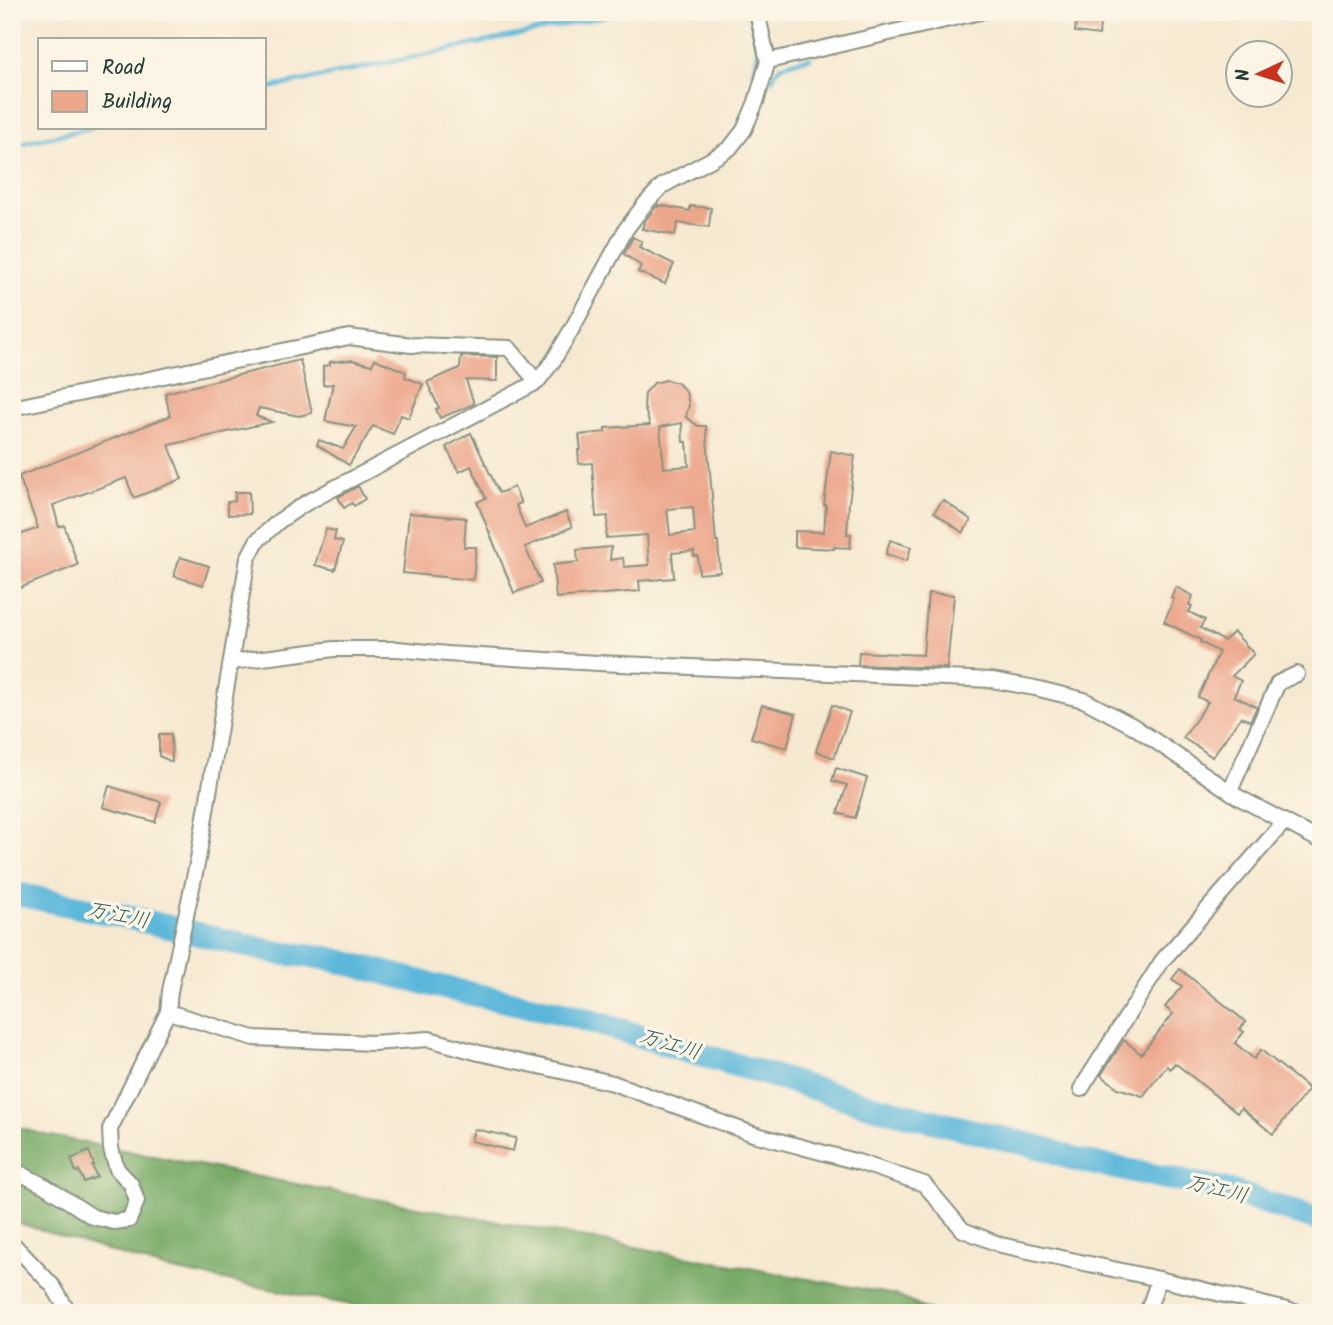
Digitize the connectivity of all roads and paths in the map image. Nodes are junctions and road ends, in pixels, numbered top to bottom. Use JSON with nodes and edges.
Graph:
{"nodes":[{"id":1,"x":757,"y":12,"type":"edge"},
{"id":2,"x":980,"y":12,"type":"edge"},
{"id":3,"x":768,"y":61,"type":"junction"},
{"id":4,"x":537,"y":382,"type":"junction"},
{"id":5,"x":12,"y":408,"type":"edge"},
{"id":6,"x":232,"y":662,"type":"junction"},
{"id":7,"x":1297,"y":674,"type":"dead end"},
{"id":8,"x":1230,"y":791,"type":"junction"},
{"id":9,"x":1284,"y":822,"type":"junction"},
{"id":10,"x":1321,"y":841,"type":"edge"},
{"id":11,"x":168,"y":1012,"type":"junction"},
{"id":12,"x":1081,"y":1089,"type":"dead end"},
{"id":13,"x":12,"y":1169,"type":"edge"},
{"id":14,"x":12,"y":1243,"type":"edge"},
{"id":15,"x":1160,"y":1279,"type":"junction"},
{"id":16,"x":69,"y":1313,"type":"edge"},
{"id":17,"x":1147,"y":1313,"type":"edge"},
{"id":18,"x":1299,"y":1313,"type":"edge"}],
"edges":[{"from":1,"to":3,"type":"street"},
{"from":2,"to":3,"type":"street"},
{"from":3,"to":4,"type":"street"},
{"from":4,"to":5,"type":"street"},
{"from":4,"to":6,"type":"street"},
{"from":6,"to":8,"type":"street"},
{"from":6,"to":11,"type":"street"},
{"from":7,"to":8,"type":"street"},
{"from":8,"to":9,"type":"street"},
{"from":9,"to":10,"type":"street"},
{"from":9,"to":12,"type":"street"},
{"from":11,"to":13,"type":"street"},
{"from":11,"to":15,"type":"street"},
{"from":14,"to":16,"type":"street"},
{"from":15,"to":17,"type":"street"},
{"from":15,"to":18,"type":"street"}]}
